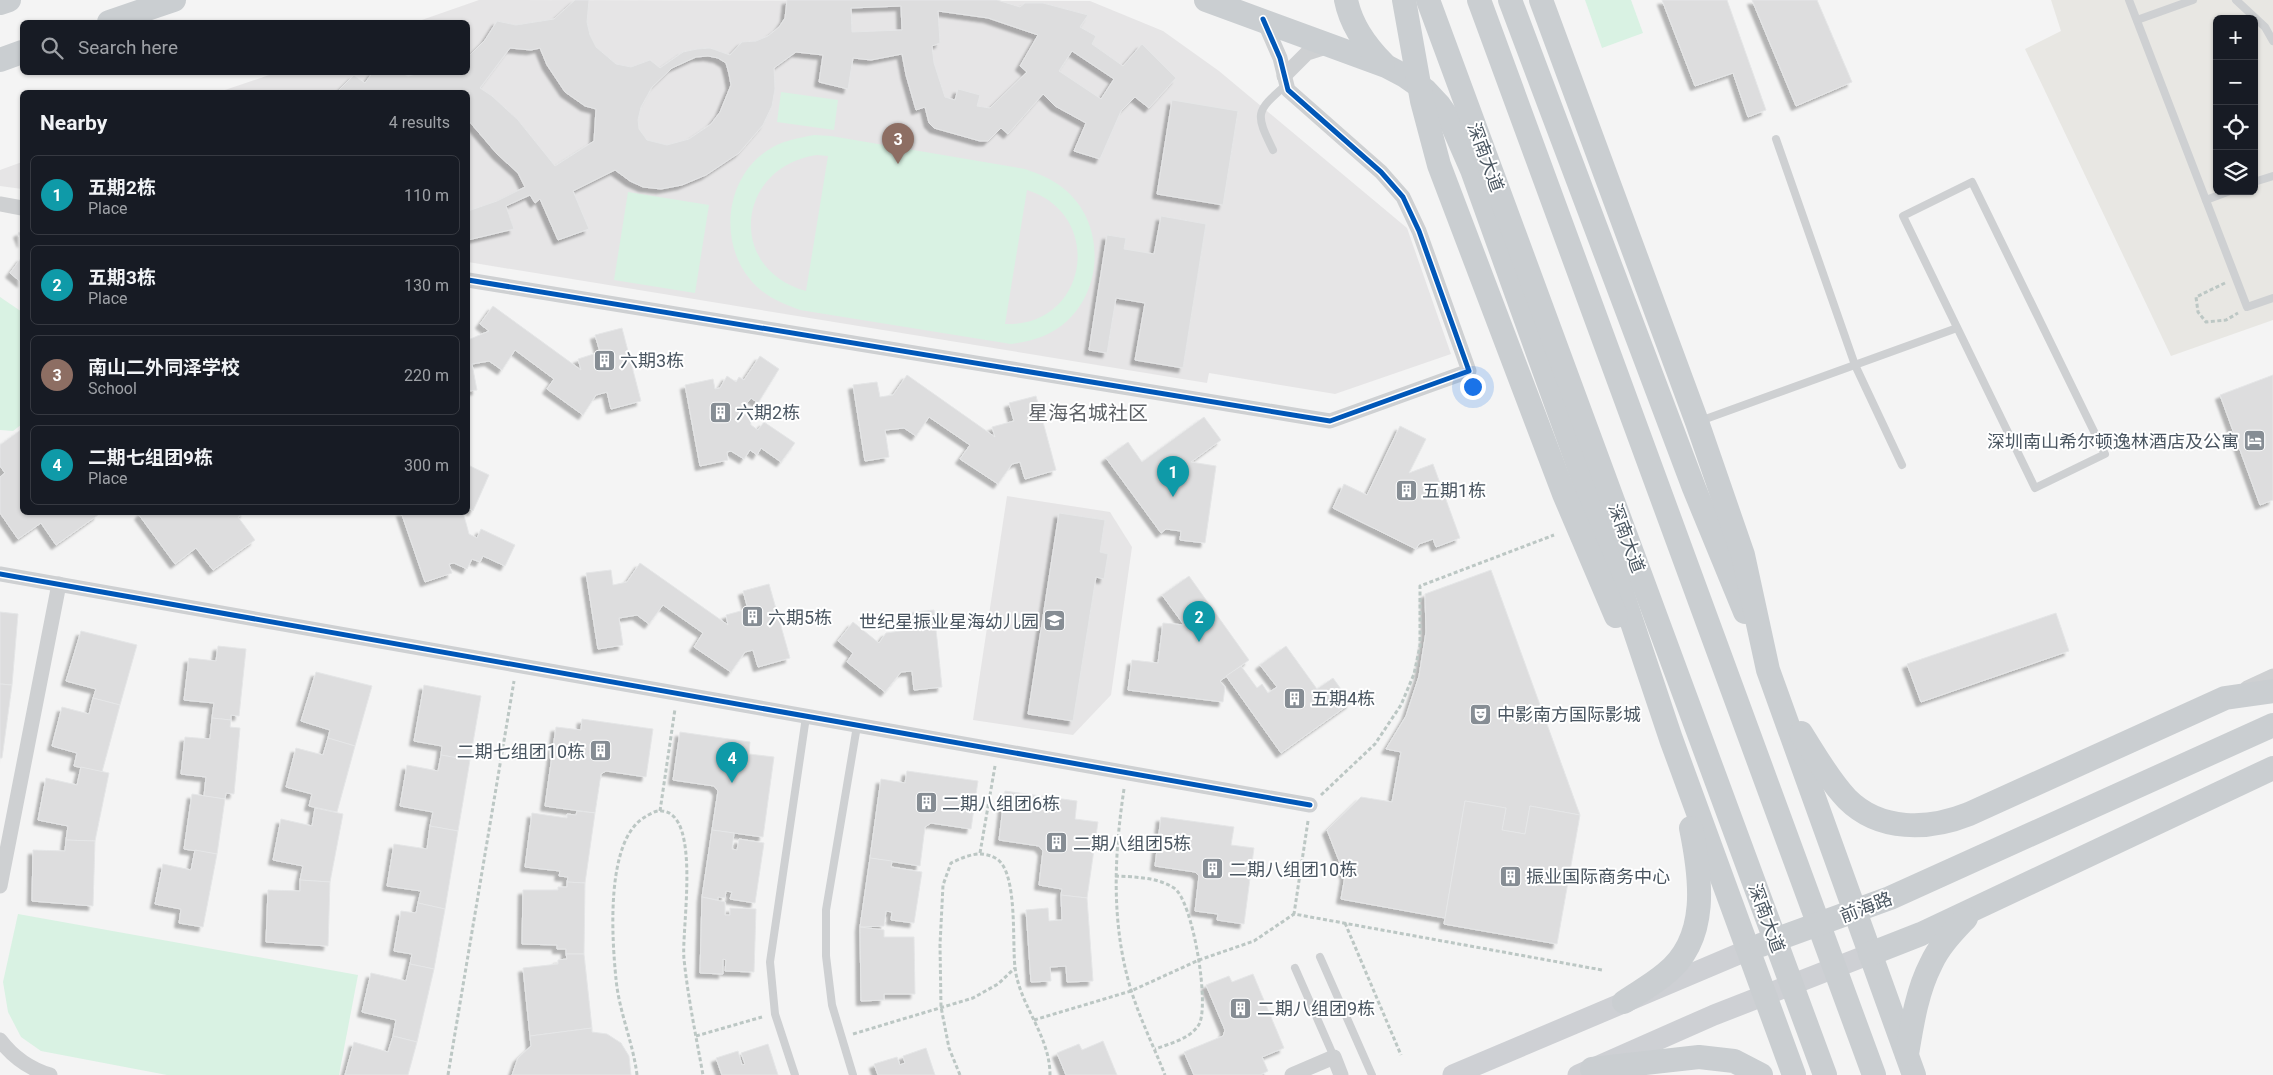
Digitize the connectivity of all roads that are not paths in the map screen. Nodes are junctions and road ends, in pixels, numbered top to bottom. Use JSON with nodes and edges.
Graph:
{"nodes":[{"id":1,"x":9,"y":0,"type":"edge"},
{"id":2,"x":174,"y":0,"type":"edge"},
{"id":3,"x":1206,"y":0,"type":"edge"},
{"id":4,"x":1346,"y":0,"type":"edge"},
{"id":5,"x":1404,"y":0,"type":"edge"},
{"id":6,"x":1428,"y":0,"type":"edge"},
{"id":7,"x":1479,"y":0,"type":"edge"},
{"id":8,"x":1510,"y":0,"type":"edge"},
{"id":9,"x":1540,"y":0,"type":"edge"},
{"id":10,"x":2129,"y":0,"type":"edge"},
{"id":11,"x":2193,"y":0,"type":"edge"},
{"id":12,"x":2236,"y":0,"type":"edge"},
{"id":13,"x":0,"y":3,"type":"edge"},
{"id":14,"x":1263,"y":19,"type":"junction"},
{"id":15,"x":115,"y":20,"type":"edge"},
{"id":16,"x":2137,"y":20,"type":"junction"},
{"id":17,"x":2273,"y":41,"type":"edge"},
{"id":18,"x":1332,"y":45,"type":"junction"},
{"id":19,"x":20,"y":53,"type":"edge"},
{"id":20,"x":0,"y":60,"type":"edge"},
{"id":21,"x":1386,"y":66,"type":"junction"},
{"id":22,"x":1285,"y":81,"type":"junction"},
{"id":23,"x":1776,"y":139,"type":"dead end"},
{"id":24,"x":1273,"y":150,"type":"dead end"},
{"id":25,"x":2273,"y":176,"type":"edge"},
{"id":26,"x":2258,"y":181,"type":"edge"},
{"id":27,"x":2219,"y":195,"type":"edge"},
{"id":28,"x":2206,"y":200,"type":"junction"},
{"id":29,"x":0,"y":204,"type":"edge"},
{"id":30,"x":20,"y":208,"type":"edge"},
{"id":31,"x":470,"y":280,"type":"edge"},
{"id":32,"x":2273,"y":298,"type":"edge"},
{"id":33,"x":1957,"y":328,"type":"junction"},
{"id":34,"x":1855,"y":365,"type":"junction"},
{"id":35,"x":1698,"y":422,"type":"junction"},
{"id":36,"x":1902,"y":465,"type":"dead end"},
{"id":37,"x":0,"y":574,"type":"edge"},
{"id":38,"x":59,"y":584,"type":"junction"},
{"id":39,"x":1771,"y":676,"type":"junction"},
{"id":40,"x":2273,"y":676,"type":"edge"},
{"id":41,"x":2273,"y":691,"type":"edge"},
{"id":42,"x":2225,"y":698,"type":"junction"},
{"id":43,"x":806,"y":717,"type":"junction"},
{"id":44,"x":2273,"y":725,"type":"edge"},
{"id":45,"x":857,"y":726,"type":"junction"},
{"id":46,"x":1671,"y":739,"type":"junction"},
{"id":47,"x":2273,"y":768,"type":"edge"},
{"id":48,"x":1310,"y":805,"type":"road end"},
{"id":49,"x":0,"y":886,"type":"edge"},
{"id":50,"x":1972,"y":910,"type":"junction"},
{"id":51,"x":1855,"y":911,"type":"junction"},
{"id":52,"x":1748,"y":950,"type":"junction"},
{"id":53,"x":1870,"y":954,"type":"junction"},
{"id":54,"x":1320,"y":957,"type":"dead end"},
{"id":55,"x":1296,"y":968,"type":"dead end"},
{"id":56,"x":1764,"y":995,"type":"junction"},
{"id":57,"x":1624,"y":1002,"type":"junction"},
{"id":58,"x":0,"y":1040,"type":"edge"},
{"id":59,"x":1334,"y":1057,"type":"junction"},
{"id":60,"x":1910,"y":1065,"type":"edge"},
{"id":61,"x":1585,"y":1072,"type":"edge"},
{"id":62,"x":50,"y":1075,"type":"edge"},
{"id":63,"x":795,"y":1075,"type":"edge"},
{"id":64,"x":853,"y":1075,"type":"edge"},
{"id":65,"x":1292,"y":1075,"type":"edge"},
{"id":66,"x":1341,"y":1075,"type":"edge"},
{"id":67,"x":1372,"y":1075,"type":"edge"},
{"id":68,"x":1453,"y":1075,"type":"edge"},
{"id":69,"x":1760,"y":1075,"type":"edge"},
{"id":70,"x":1794,"y":1075,"type":"edge"},
{"id":71,"x":1824,"y":1075,"type":"edge"},
{"id":72,"x":1874,"y":1075,"type":"edge"}],
"edges":[{"from":1,"to":13,"type":"main road"},
{"from":2,"to":15,"type":"main road"},
{"from":3,"to":14,"type":"main road"},
{"from":4,"to":21,"type":"main road"},
{"from":5,"to":46,"type":"main road"},
{"from":6,"to":71,"type":"main road","name":"深南大道"},
{"from":7,"to":72,"type":"main road"},
{"from":8,"to":39,"type":"main road"},
{"from":9,"to":35,"type":"main road"},
{"from":10,"to":16,"type":"lane"},
{"from":11,"to":16,"type":"lane"},
{"from":12,"to":17,"type":"lane"},
{"from":14,"to":18,"type":"main road"},
{"from":14,"to":22,"type":"street"},
{"from":16,"to":28,"type":"lane"},
{"from":18,"to":21,"type":"main road"},
{"from":18,"to":22,"type":"street"},
{"from":19,"to":20,"type":"main road"},
{"from":21,"to":46,"type":"main road","name":"深南大道"},
{"from":22,"to":24,"type":"lane"},
{"from":22,"to":31,"type":"street"},
{"from":23,"to":34,"type":"lane"},
{"from":25,"to":26,"type":"lane"},
{"from":27,"to":28,"type":"lane"},
{"from":28,"to":32,"type":"lane"},
{"from":29,"to":30,"type":"street"},
{"from":33,"to":33,"type":"lane"},
{"from":33,"to":34,"type":"lane"},
{"from":34,"to":35,"type":"lane"},
{"from":34,"to":36,"type":"lane"},
{"from":35,"to":39,"type":"main road"},
{"from":37,"to":38,"type":"street"},
{"from":38,"to":43,"type":"street"},
{"from":38,"to":49,"type":"street"},
{"from":39,"to":42,"type":"main road"},
{"from":39,"to":51,"type":"main road"},
{"from":40,"to":42,"type":"street"},
{"from":41,"to":42,"type":"main road"},
{"from":43,"to":45,"type":"street"},
{"from":43,"to":63,"type":"lane"},
{"from":44,"to":51,"type":"main road","name":"前海路"},
{"from":45,"to":48,"type":"street"},
{"from":45,"to":64,"type":"lane"},
{"from":46,"to":52,"type":"main road","name":"深南大道"},
{"from":46,"to":57,"type":"main road"},
{"from":47,"to":50,"type":"main road"},
{"from":50,"to":53,"type":"main road"},
{"from":50,"to":60,"type":"main road"},
{"from":51,"to":52,"type":"main road","name":"前海路"},
{"from":51,"to":53,"type":"main road"},
{"from":52,"to":56,"type":"main road","name":"深南大道"},
{"from":52,"to":57,"type":"main road","name":"前海路"},
{"from":53,"to":56,"type":"main road"},
{"from":53,"to":60,"type":"main road"},
{"from":54,"to":67,"type":"lane"},
{"from":55,"to":59,"type":"lane"},
{"from":56,"to":61,"type":"main road"},
{"from":56,"to":70,"type":"main road","name":"深南大道"},
{"from":57,"to":68,"type":"main road","name":"前海路"},
{"from":58,"to":62,"type":"street"},
{"from":59,"to":65,"type":"street"},
{"from":59,"to":66,"type":"street"},
{"from":61,"to":69,"type":"main road"}]}
